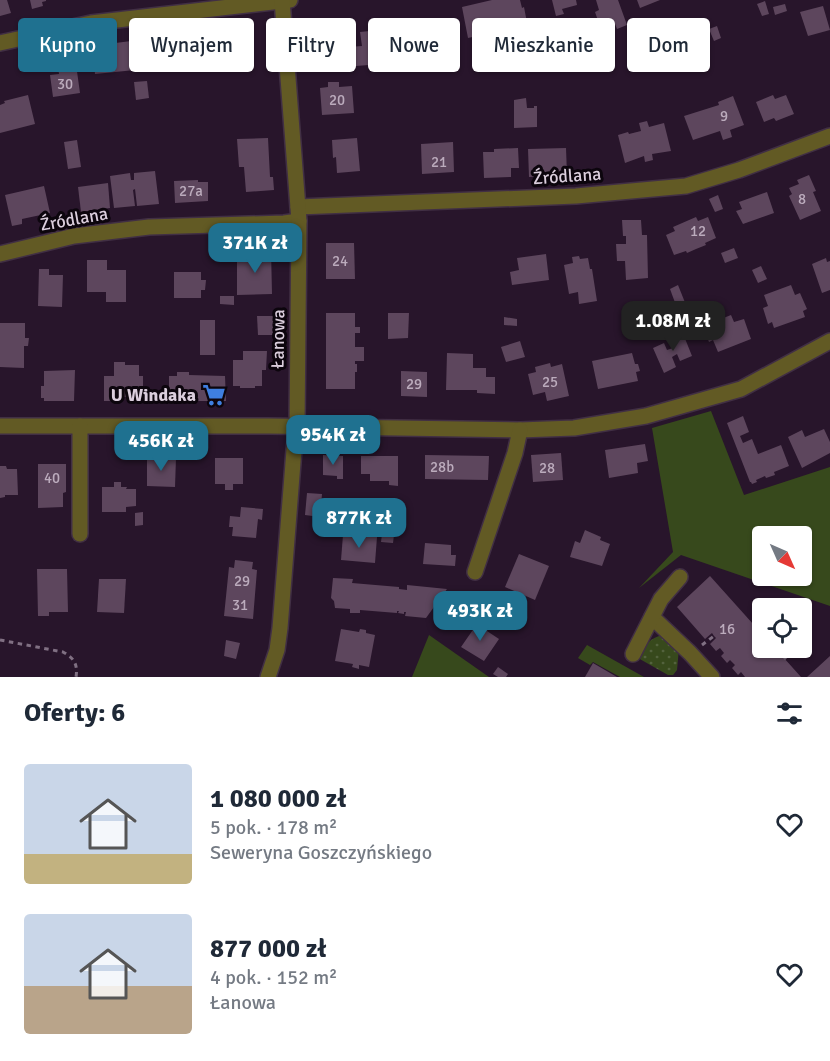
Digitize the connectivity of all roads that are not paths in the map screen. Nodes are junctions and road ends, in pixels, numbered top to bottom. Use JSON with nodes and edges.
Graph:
{"nodes":[{"id":1,"x":284,"y":0,"type":"edge"},
{"id":2,"x":0,"y":43,"type":"edge"},
{"id":3,"x":830,"y":136,"type":"edge"},
{"id":4,"x":298,"y":214,"type":"junction"},
{"id":5,"x":0,"y":254,"type":"edge"},
{"id":6,"x":830,"y":341,"type":"edge"},
{"id":7,"x":0,"y":426,"type":"edge"},
{"id":8,"x":81,"y":426,"type":"junction"},
{"id":9,"x":297,"y":427,"type":"junction"},
{"id":10,"x":520,"y":430,"type":"junction"},
{"id":11,"x":76,"y":529,"type":"dead end"},
{"id":12,"x":475,"y":572,"type":"dead end"},
{"id":13,"x":680,"y":577,"type":"dead end"},
{"id":14,"x":652,"y":617,"type":"junction"},
{"id":15,"x":633,"y":654,"type":"dead end"},
{"id":16,"x":268,"y":677,"type":"edge"},
{"id":17,"x":712,"y":677,"type":"edge"}],
"edges":[{"from":1,"to":2,"type":"street"},
{"from":1,"to":4,"type":"street","name":"Łanowa"},
{"from":3,"to":4,"type":"street","name":"Źródlana"},
{"from":4,"to":5,"type":"street","name":"Źródlana"},
{"from":4,"to":9,"type":"street","name":"Łanowa"},
{"from":6,"to":10,"type":"street"},
{"from":7,"to":8,"type":"street"},
{"from":8,"to":9,"type":"street"},
{"from":8,"to":11,"type":"street"},
{"from":9,"to":10,"type":"street"},
{"from":9,"to":16,"type":"street","name":"Łanowa"},
{"from":10,"to":12,"type":"street"},
{"from":13,"to":14,"type":"street"},
{"from":14,"to":15,"type":"street"},
{"from":14,"to":17,"type":"street"}]}
